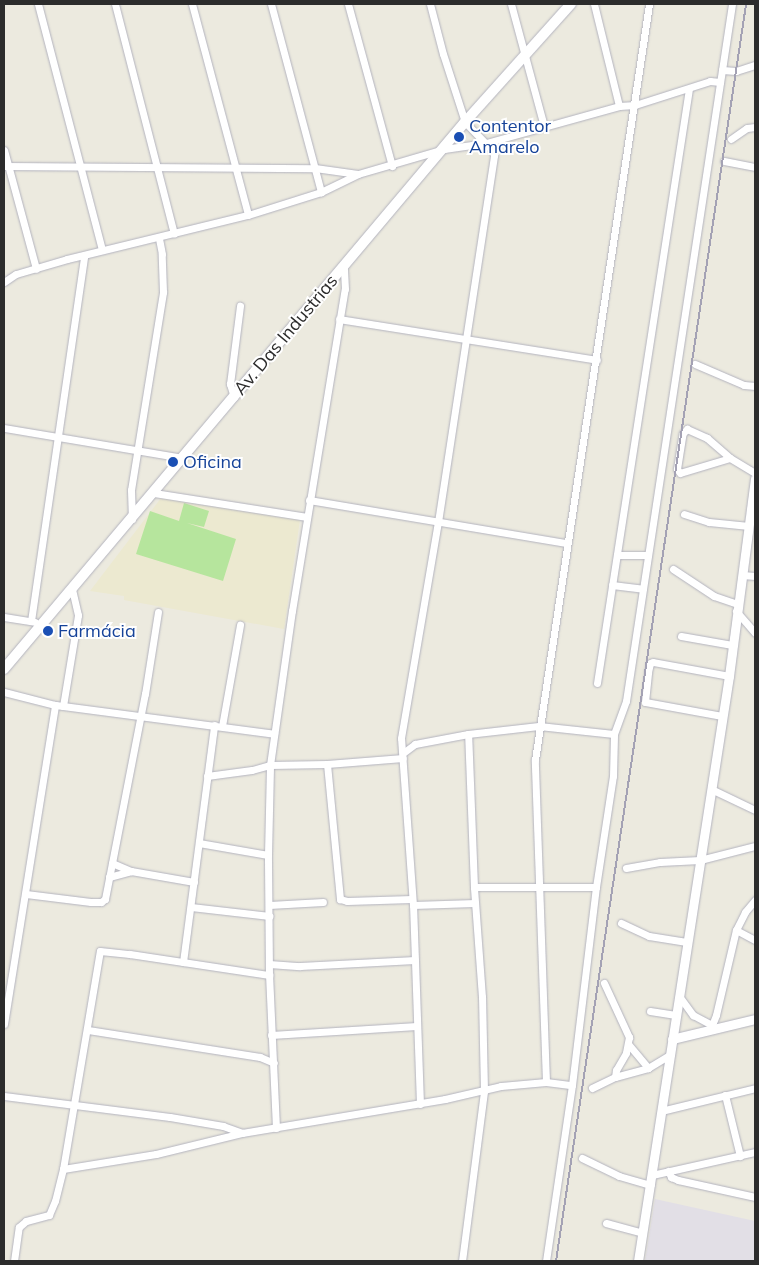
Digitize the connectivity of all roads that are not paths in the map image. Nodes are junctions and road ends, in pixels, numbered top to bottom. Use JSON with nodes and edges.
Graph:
{"nodes":[{"id":1,"x":38,"y":4,"type":"edge"},
{"id":2,"x":115,"y":4,"type":"edge"},
{"id":3,"x":192,"y":4,"type":"edge"},
{"id":4,"x":271,"y":4,"type":"edge"},
{"id":5,"x":348,"y":4,"type":"edge"},
{"id":6,"x":430,"y":4,"type":"edge"},
{"id":7,"x":511,"y":4,"type":"edge"},
{"id":8,"x":571,"y":4,"type":"edge"},
{"id":9,"x":594,"y":4,"type":"edge"},
{"id":10,"x":649,"y":4,"type":"edge"},
{"id":11,"x":732,"y":4,"type":"edge"},
{"id":12,"x":525,"y":54,"type":"junction"},
{"id":13,"x":755,"y":65,"type":"edge"},
{"id":14,"x":722,"y":70,"type":"junction"},
{"id":15,"x":720,"y":82,"type":"junction"},
{"id":16,"x":690,"y":89,"type":"junction"},
{"id":17,"x":635,"y":105,"type":"junction"},
{"id":18,"x":619,"y":106,"type":"junction"},
{"id":19,"x":465,"y":122,"type":"junction"},
{"id":20,"x":544,"y":126,"type":"junction"},
{"id":21,"x":755,"y":127,"type":"edge"},
{"id":22,"x":731,"y":139,"type":"dead end"},
{"id":23,"x":486,"y":143,"type":"junction"},
{"id":24,"x":444,"y":148,"type":"junction"},
{"id":25,"x":4,"y":150,"type":"edge"},
{"id":26,"x":724,"y":161,"type":"dead end"},
{"id":27,"x":6,"y":166,"type":"edge"},
{"id":28,"x":392,"y":166,"type":"junction"},
{"id":29,"x":235,"y":167,"type":"junction"},
{"id":30,"x":755,"y":167,"type":"edge"},
{"id":31,"x":80,"y":168,"type":"junction"},
{"id":32,"x":315,"y":168,"type":"junction"},
{"id":33,"x":158,"y":169,"type":"junction"},
{"id":34,"x":358,"y":174,"type":"junction"},
{"id":35,"x":321,"y":192,"type":"junction"},
{"id":36,"x":248,"y":216,"type":"junction"},
{"id":37,"x":174,"y":234,"type":"junction"},
{"id":38,"x":159,"y":239,"type":"junction"},
{"id":39,"x":102,"y":250,"type":"junction"},
{"id":40,"x":84,"y":256,"type":"junction"},
{"id":41,"x":344,"y":267,"type":"junction"},
{"id":42,"x":36,"y":269,"type":"junction"},
{"id":43,"x":4,"y":282,"type":"edge"},
{"id":44,"x":240,"y":306,"type":"dead end"},
{"id":45,"x":339,"y":319,"type":"junction"},
{"id":46,"x":465,"y":339,"type":"junction"},
{"id":47,"x":597,"y":360,"type":"junction"},
{"id":48,"x":695,"y":364,"type":"dead end"},
{"id":49,"x":755,"y":386,"type":"edge"},
{"id":50,"x":234,"y":397,"type":"junction"},
{"id":51,"x":4,"y":428,"type":"edge"},
{"id":52,"x":58,"y":435,"type":"junction"},
{"id":53,"x":137,"y":449,"type":"junction"},
{"id":54,"x":183,"y":458,"type":"junction"},
{"id":55,"x":730,"y":458,"type":"junction"},
{"id":56,"x":755,"y":473,"type":"edge"},
{"id":57,"x":755,"y":479,"type":"edge"},
{"id":58,"x":154,"y":493,"type":"junction"},
{"id":59,"x":309,"y":500,"type":"junction"},
{"id":60,"x":684,"y":514,"type":"dead end"},
{"id":61,"x":307,"y":517,"type":"junction"},
{"id":62,"x":132,"y":519,"type":"junction"},
{"id":63,"x":438,"y":522,"type":"junction"},
{"id":64,"x":749,"y":526,"type":"junction"},
{"id":65,"x":566,"y":543,"type":"junction"},
{"id":66,"x":617,"y":555,"type":"junction"},
{"id":67,"x":648,"y":555,"type":"junction"},
{"id":68,"x":672,"y":569,"type":"dead end"},
{"id":69,"x":742,"y":575,"type":"junction"},
{"id":70,"x":755,"y":576,"type":"edge"},
{"id":71,"x":612,"y":585,"type":"junction"},
{"id":72,"x":642,"y":589,"type":"junction"},
{"id":73,"x":72,"y":590,"type":"junction"},
{"id":74,"x":737,"y":608,"type":"junction"},
{"id":75,"x":158,"y":612,"type":"dead end"},
{"id":76,"x":4,"y":617,"type":"edge"},
{"id":77,"x":31,"y":621,"type":"junction"},
{"id":78,"x":43,"y":623,"type":"junction"},
{"id":79,"x":240,"y":625,"type":"dead end"},
{"id":80,"x":755,"y":633,"type":"edge"},
{"id":81,"x":681,"y":636,"type":"dead end"},
{"id":82,"x":732,"y":645,"type":"junction"},
{"id":83,"x":4,"y":669,"type":"edge"},
{"id":84,"x":729,"y":676,"type":"junction"},
{"id":85,"x":597,"y":683,"type":"dead end"},
{"id":86,"x":4,"y":692,"type":"edge"},
{"id":87,"x":59,"y":706,"type":"junction"},
{"id":88,"x":722,"y":716,"type":"junction"},
{"id":89,"x":139,"y":717,"type":"junction"},
{"id":90,"x":218,"y":726,"type":"junction"},
{"id":91,"x":539,"y":726,"type":"junction"},
{"id":92,"x":274,"y":734,"type":"junction"},
{"id":93,"x":468,"y":734,"type":"junction"},
{"id":94,"x":614,"y":734,"type":"junction"},
{"id":95,"x":401,"y":738,"type":"junction"},
{"id":96,"x":416,"y":744,"type":"junction"},
{"id":97,"x":403,"y":756,"type":"junction"},
{"id":98,"x":327,"y":764,"type":"junction"},
{"id":99,"x":270,"y":765,"type":"junction"},
{"id":100,"x":207,"y":776,"type":"junction"},
{"id":101,"x":711,"y":789,"type":"junction"},
{"id":102,"x":755,"y":810,"type":"edge"},
{"id":103,"x":199,"y":843,"type":"junction"},
{"id":104,"x":755,"y":846,"type":"edge"},
{"id":105,"x":268,"y":855,"type":"junction"},
{"id":106,"x":700,"y":860,"type":"junction"},
{"id":107,"x":112,"y":863,"type":"junction"},
{"id":108,"x":626,"y":868,"type":"dead end"},
{"id":109,"x":131,"y":871,"type":"junction"},
{"id":110,"x":109,"y":877,"type":"junction"},
{"id":111,"x":194,"y":882,"type":"junction"},
{"id":112,"x":474,"y":887,"type":"junction"},
{"id":113,"x":539,"y":887,"type":"junction"},
{"id":114,"x":596,"y":887,"type":"junction"},
{"id":115,"x":26,"y":894,"type":"junction"},
{"id":116,"x":755,"y":900,"type":"edge"},
{"id":117,"x":323,"y":902,"type":"dead end"},
{"id":118,"x":412,"y":902,"type":"junction"},
{"id":119,"x":475,"y":903,"type":"junction"},
{"id":120,"x":269,"y":905,"type":"junction"},
{"id":121,"x":190,"y":907,"type":"junction"},
{"id":122,"x":269,"y":916,"type":"junction"},
{"id":123,"x":621,"y":923,"type":"dead end"},
{"id":124,"x":736,"y":930,"type":"junction"},
{"id":125,"x":755,"y":940,"type":"edge"},
{"id":126,"x":687,"y":942,"type":"junction"},
{"id":127,"x":415,"y":960,"type":"junction"},
{"id":128,"x":183,"y":962,"type":"junction"},
{"id":129,"x":269,"y":964,"type":"junction"},
{"id":130,"x":269,"y":975,"type":"junction"},
{"id":131,"x":604,"y":983,"type":"dead end"},
{"id":132,"x":679,"y":996,"type":"junction"},
{"id":133,"x":650,"y":1011,"type":"dead end"},
{"id":134,"x":676,"y":1015,"type":"junction"},
{"id":135,"x":755,"y":1019,"type":"edge"},
{"id":136,"x":4,"y":1024,"type":"edge"},
{"id":137,"x":417,"y":1026,"type":"junction"},
{"id":138,"x":711,"y":1027,"type":"junction"},
{"id":139,"x":88,"y":1030,"type":"junction"},
{"id":140,"x":271,"y":1034,"type":"junction"},
{"id":141,"x":672,"y":1039,"type":"junction"},
{"id":142,"x":629,"y":1045,"type":"junction"},
{"id":143,"x":273,"y":1051,"type":"junction"},
{"id":144,"x":670,"y":1055,"type":"junction"},
{"id":145,"x":260,"y":1057,"type":"junction"},
{"id":146,"x":274,"y":1063,"type":"junction"},
{"id":147,"x":648,"y":1068,"type":"junction"},
{"id":148,"x":615,"y":1077,"type":"junction"},
{"id":149,"x":546,"y":1082,"type":"junction"},
{"id":150,"x":572,"y":1085,"type":"junction"},
{"id":151,"x":592,"y":1088,"type":"dead end"},
{"id":152,"x":755,"y":1088,"type":"edge"},
{"id":153,"x":484,"y":1092,"type":"junction"},
{"id":154,"x":725,"y":1095,"type":"junction"},
{"id":155,"x":4,"y":1096,"type":"edge"},
{"id":156,"x":73,"y":1104,"type":"junction"},
{"id":157,"x":420,"y":1104,"type":"junction"},
{"id":158,"x":660,"y":1110,"type":"junction"},
{"id":159,"x":276,"y":1128,"type":"junction"},
{"id":160,"x":242,"y":1133,"type":"junction"},
{"id":161,"x":755,"y":1152,"type":"edge"},
{"id":162,"x":740,"y":1156,"type":"junction"},
{"id":163,"x":582,"y":1158,"type":"dead end"},
{"id":164,"x":63,"y":1169,"type":"junction"},
{"id":165,"x":668,"y":1171,"type":"junction"},
{"id":166,"x":652,"y":1174,"type":"junction"},
{"id":167,"x":650,"y":1185,"type":"junction"},
{"id":168,"x":755,"y":1197,"type":"edge"},
{"id":169,"x":606,"y":1222,"type":"dead end"},
{"id":170,"x":643,"y":1232,"type":"junction"},
{"id":171,"x":14,"y":1261,"type":"edge"},
{"id":172,"x":462,"y":1261,"type":"edge"},
{"id":173,"x":546,"y":1261,"type":"edge"},
{"id":174,"x":638,"y":1261,"type":"edge"}],
"edges":[{"from":1,"to":31,"type":"street"},
{"from":2,"to":33,"type":"street"},
{"from":3,"to":29,"type":"street"},
{"from":4,"to":32,"type":"street"},
{"from":5,"to":28,"type":"street"},
{"from":6,"to":19,"type":"street"},
{"from":7,"to":12,"type":"street"},
{"from":8,"to":12,"type":"main road","name":"Av. Das Industrias"},
{"from":9,"to":18,"type":"street"},
{"from":10,"to":17,"type":"street"},
{"from":11,"to":14,"type":"street"},
{"from":12,"to":19,"type":"main road","name":"Av. Das Industrias"},
{"from":12,"to":20,"type":"street"},
{"from":13,"to":14,"type":"street"},
{"from":14,"to":15,"type":"street"},
{"from":15,"to":16,"type":"street"},
{"from":15,"to":67,"type":"street"},
{"from":16,"to":17,"type":"street"},
{"from":16,"to":66,"type":"street"},
{"from":17,"to":18,"type":"street"},
{"from":17,"to":47,"type":"street"},
{"from":18,"to":20,"type":"street"},
{"from":19,"to":23,"type":"street"},
{"from":19,"to":24,"type":"main road","name":"Av. Das Industrias"},
{"from":20,"to":23,"type":"street"},
{"from":21,"to":22,"type":"street"},
{"from":23,"to":24,"type":"street"},
{"from":23,"to":46,"type":"street"},
{"from":24,"to":28,"type":"street"},
{"from":24,"to":41,"type":"main road","name":"Av. Das Industrias"},
{"from":25,"to":27,"type":"street"},
{"from":26,"to":30,"type":"street"},
{"from":27,"to":31,"type":"street"},
{"from":27,"to":42,"type":"street"},
{"from":28,"to":34,"type":"street"},
{"from":29,"to":32,"type":"street"},
{"from":29,"to":33,"type":"street"},
{"from":29,"to":36,"type":"street"},
{"from":31,"to":33,"type":"street"},
{"from":31,"to":39,"type":"street"},
{"from":32,"to":34,"type":"street"},
{"from":32,"to":35,"type":"street"},
{"from":33,"to":37,"type":"street"},
{"from":34,"to":35,"type":"street"},
{"from":35,"to":36,"type":"street"},
{"from":36,"to":37,"type":"street"},
{"from":37,"to":38,"type":"street"},
{"from":38,"to":39,"type":"street"},
{"from":38,"to":53,"type":"street"},
{"from":39,"to":40,"type":"street"},
{"from":40,"to":42,"type":"street"},
{"from":40,"to":52,"type":"street"},
{"from":41,"to":45,"type":"street"},
{"from":41,"to":50,"type":"main road","name":"Av. Das Industrias"},
{"from":42,"to":43,"type":"street"},
{"from":44,"to":50,"type":"street"},
{"from":45,"to":46,"type":"street"},
{"from":45,"to":59,"type":"street"},
{"from":46,"to":47,"type":"street"},
{"from":46,"to":63,"type":"street"},
{"from":47,"to":65,"type":"street"},
{"from":48,"to":49,"type":"street"},
{"from":50,"to":54,"type":"main road","name":"Av. Das Industrias"},
{"from":51,"to":52,"type":"street"},
{"from":52,"to":53,"type":"street"},
{"from":52,"to":77,"type":"street"},
{"from":53,"to":54,"type":"street"},
{"from":53,"to":62,"type":"street"},
{"from":54,"to":58,"type":"main road","name":"Av. Das Industrias"},
{"from":55,"to":55,"type":"street"},
{"from":55,"to":56,"type":"street"},
{"from":57,"to":64,"type":"street"},
{"from":58,"to":61,"type":"street"},
{"from":58,"to":62,"type":"main road","name":"Av. Das Industrias"},
{"from":59,"to":61,"type":"street"},
{"from":59,"to":63,"type":"street"},
{"from":60,"to":64,"type":"street"},
{"from":61,"to":92,"type":"street"},
{"from":62,"to":73,"type":"main road","name":"Av. Das Industrias"},
{"from":63,"to":65,"type":"street"},
{"from":63,"to":95,"type":"street"},
{"from":64,"to":69,"type":"street"},
{"from":65,"to":91,"type":"street"},
{"from":66,"to":67,"type":"street"},
{"from":66,"to":71,"type":"street"},
{"from":67,"to":72,"type":"street"},
{"from":68,"to":74,"type":"street"},
{"from":69,"to":70,"type":"street"},
{"from":69,"to":74,"type":"street"},
{"from":71,"to":72,"type":"street"},
{"from":71,"to":85,"type":"street"},
{"from":72,"to":94,"type":"street"},
{"from":73,"to":78,"type":"main road","name":"Av. Das Industrias"},
{"from":73,"to":87,"type":"street"},
{"from":74,"to":80,"type":"street"},
{"from":74,"to":82,"type":"street"},
{"from":75,"to":89,"type":"street"},
{"from":76,"to":77,"type":"street"},
{"from":77,"to":78,"type":"street"},
{"from":78,"to":83,"type":"main road","name":"Av. Das Industrias"},
{"from":79,"to":90,"type":"street"},
{"from":81,"to":82,"type":"street"},
{"from":82,"to":84,"type":"street"},
{"from":84,"to":88,"type":"street"},
{"from":84,"to":88,"type":"street"},
{"from":86,"to":87,"type":"street"},
{"from":87,"to":89,"type":"street"},
{"from":87,"to":115,"type":"street"},
{"from":88,"to":101,"type":"street"},
{"from":89,"to":90,"type":"street"},
{"from":89,"to":107,"type":"street"},
{"from":90,"to":92,"type":"street"},
{"from":90,"to":100,"type":"street"},
{"from":91,"to":93,"type":"street"},
{"from":91,"to":94,"type":"street"},
{"from":91,"to":113,"type":"street"},
{"from":92,"to":99,"type":"street"},
{"from":93,"to":96,"type":"street"},
{"from":93,"to":112,"type":"street"},
{"from":94,"to":114,"type":"street"},
{"from":95,"to":96,"type":"street"},
{"from":95,"to":97,"type":"street"},
{"from":96,"to":97,"type":"street"},
{"from":97,"to":98,"type":"street"},
{"from":97,"to":118,"type":"street"},
{"from":98,"to":99,"type":"street"},
{"from":98,"to":118,"type":"street"},
{"from":99,"to":100,"type":"street"},
{"from":99,"to":105,"type":"street"},
{"from":100,"to":103,"type":"street"},
{"from":101,"to":102,"type":"street"},
{"from":101,"to":106,"type":"street"},
{"from":103,"to":105,"type":"street"},
{"from":103,"to":111,"type":"street"},
{"from":104,"to":106,"type":"street"},
{"from":105,"to":120,"type":"street"},
{"from":106,"to":108,"type":"street"},
{"from":106,"to":126,"type":"street"},
{"from":107,"to":109,"type":"street"},
{"from":107,"to":110,"type":"street"},
{"from":109,"to":110,"type":"street"},
{"from":109,"to":111,"type":"street"},
{"from":110,"to":115,"type":"street"},
{"from":111,"to":121,"type":"street"},
{"from":112,"to":113,"type":"street"},
{"from":112,"to":119,"type":"street"},
{"from":113,"to":114,"type":"street"},
{"from":113,"to":149,"type":"street"},
{"from":114,"to":150,"type":"street"},
{"from":115,"to":136,"type":"street"},
{"from":116,"to":124,"type":"street"},
{"from":117,"to":120,"type":"street"},
{"from":118,"to":119,"type":"street"},
{"from":118,"to":127,"type":"street"},
{"from":119,"to":153,"type":"street"},
{"from":120,"to":122,"type":"street"},
{"from":121,"to":122,"type":"street"},
{"from":121,"to":128,"type":"street"},
{"from":122,"to":129,"type":"street"},
{"from":123,"to":126,"type":"street"},
{"from":124,"to":125,"type":"street"},
{"from":124,"to":138,"type":"street"},
{"from":126,"to":132,"type":"street"},
{"from":127,"to":129,"type":"street"},
{"from":127,"to":137,"type":"street"},
{"from":128,"to":130,"type":"street"},
{"from":128,"to":139,"type":"street"},
{"from":129,"to":130,"type":"street"},
{"from":130,"to":140,"type":"street"},
{"from":131,"to":142,"type":"street"},
{"from":132,"to":134,"type":"street"},
{"from":132,"to":138,"type":"street"},
{"from":133,"to":134,"type":"street"},
{"from":134,"to":141,"type":"street"},
{"from":135,"to":138,"type":"street"},
{"from":137,"to":140,"type":"street"},
{"from":137,"to":157,"type":"street"},
{"from":138,"to":141,"type":"street"},
{"from":139,"to":145,"type":"street"},
{"from":139,"to":156,"type":"street"},
{"from":140,"to":143,"type":"street"},
{"from":141,"to":144,"type":"street"},
{"from":142,"to":147,"type":"street"},
{"from":142,"to":148,"type":"street"},
{"from":143,"to":145,"type":"street"},
{"from":143,"to":146,"type":"street"},
{"from":144,"to":147,"type":"street"},
{"from":144,"to":158,"type":"street"},
{"from":145,"to":146,"type":"street"},
{"from":146,"to":159,"type":"street"},
{"from":147,"to":148,"type":"street"},
{"from":148,"to":151,"type":"street"},
{"from":149,"to":150,"type":"street"},
{"from":149,"to":153,"type":"street"},
{"from":150,"to":173,"type":"street"},
{"from":152,"to":154,"type":"street"},
{"from":153,"to":157,"type":"street"},
{"from":153,"to":172,"type":"street"},
{"from":154,"to":158,"type":"street"},
{"from":154,"to":162,"type":"street"},
{"from":155,"to":156,"type":"street"},
{"from":156,"to":160,"type":"street"},
{"from":156,"to":164,"type":"street"},
{"from":157,"to":159,"type":"street"},
{"from":158,"to":166,"type":"street"},
{"from":159,"to":160,"type":"street"},
{"from":160,"to":164,"type":"street"},
{"from":161,"to":162,"type":"street"},
{"from":162,"to":165,"type":"street"},
{"from":163,"to":167,"type":"street"},
{"from":164,"to":171,"type":"street"},
{"from":165,"to":166,"type":"street"},
{"from":165,"to":168,"type":"street"},
{"from":166,"to":167,"type":"street"},
{"from":167,"to":170,"type":"street"},
{"from":169,"to":170,"type":"street"},
{"from":170,"to":174,"type":"street"}]}
